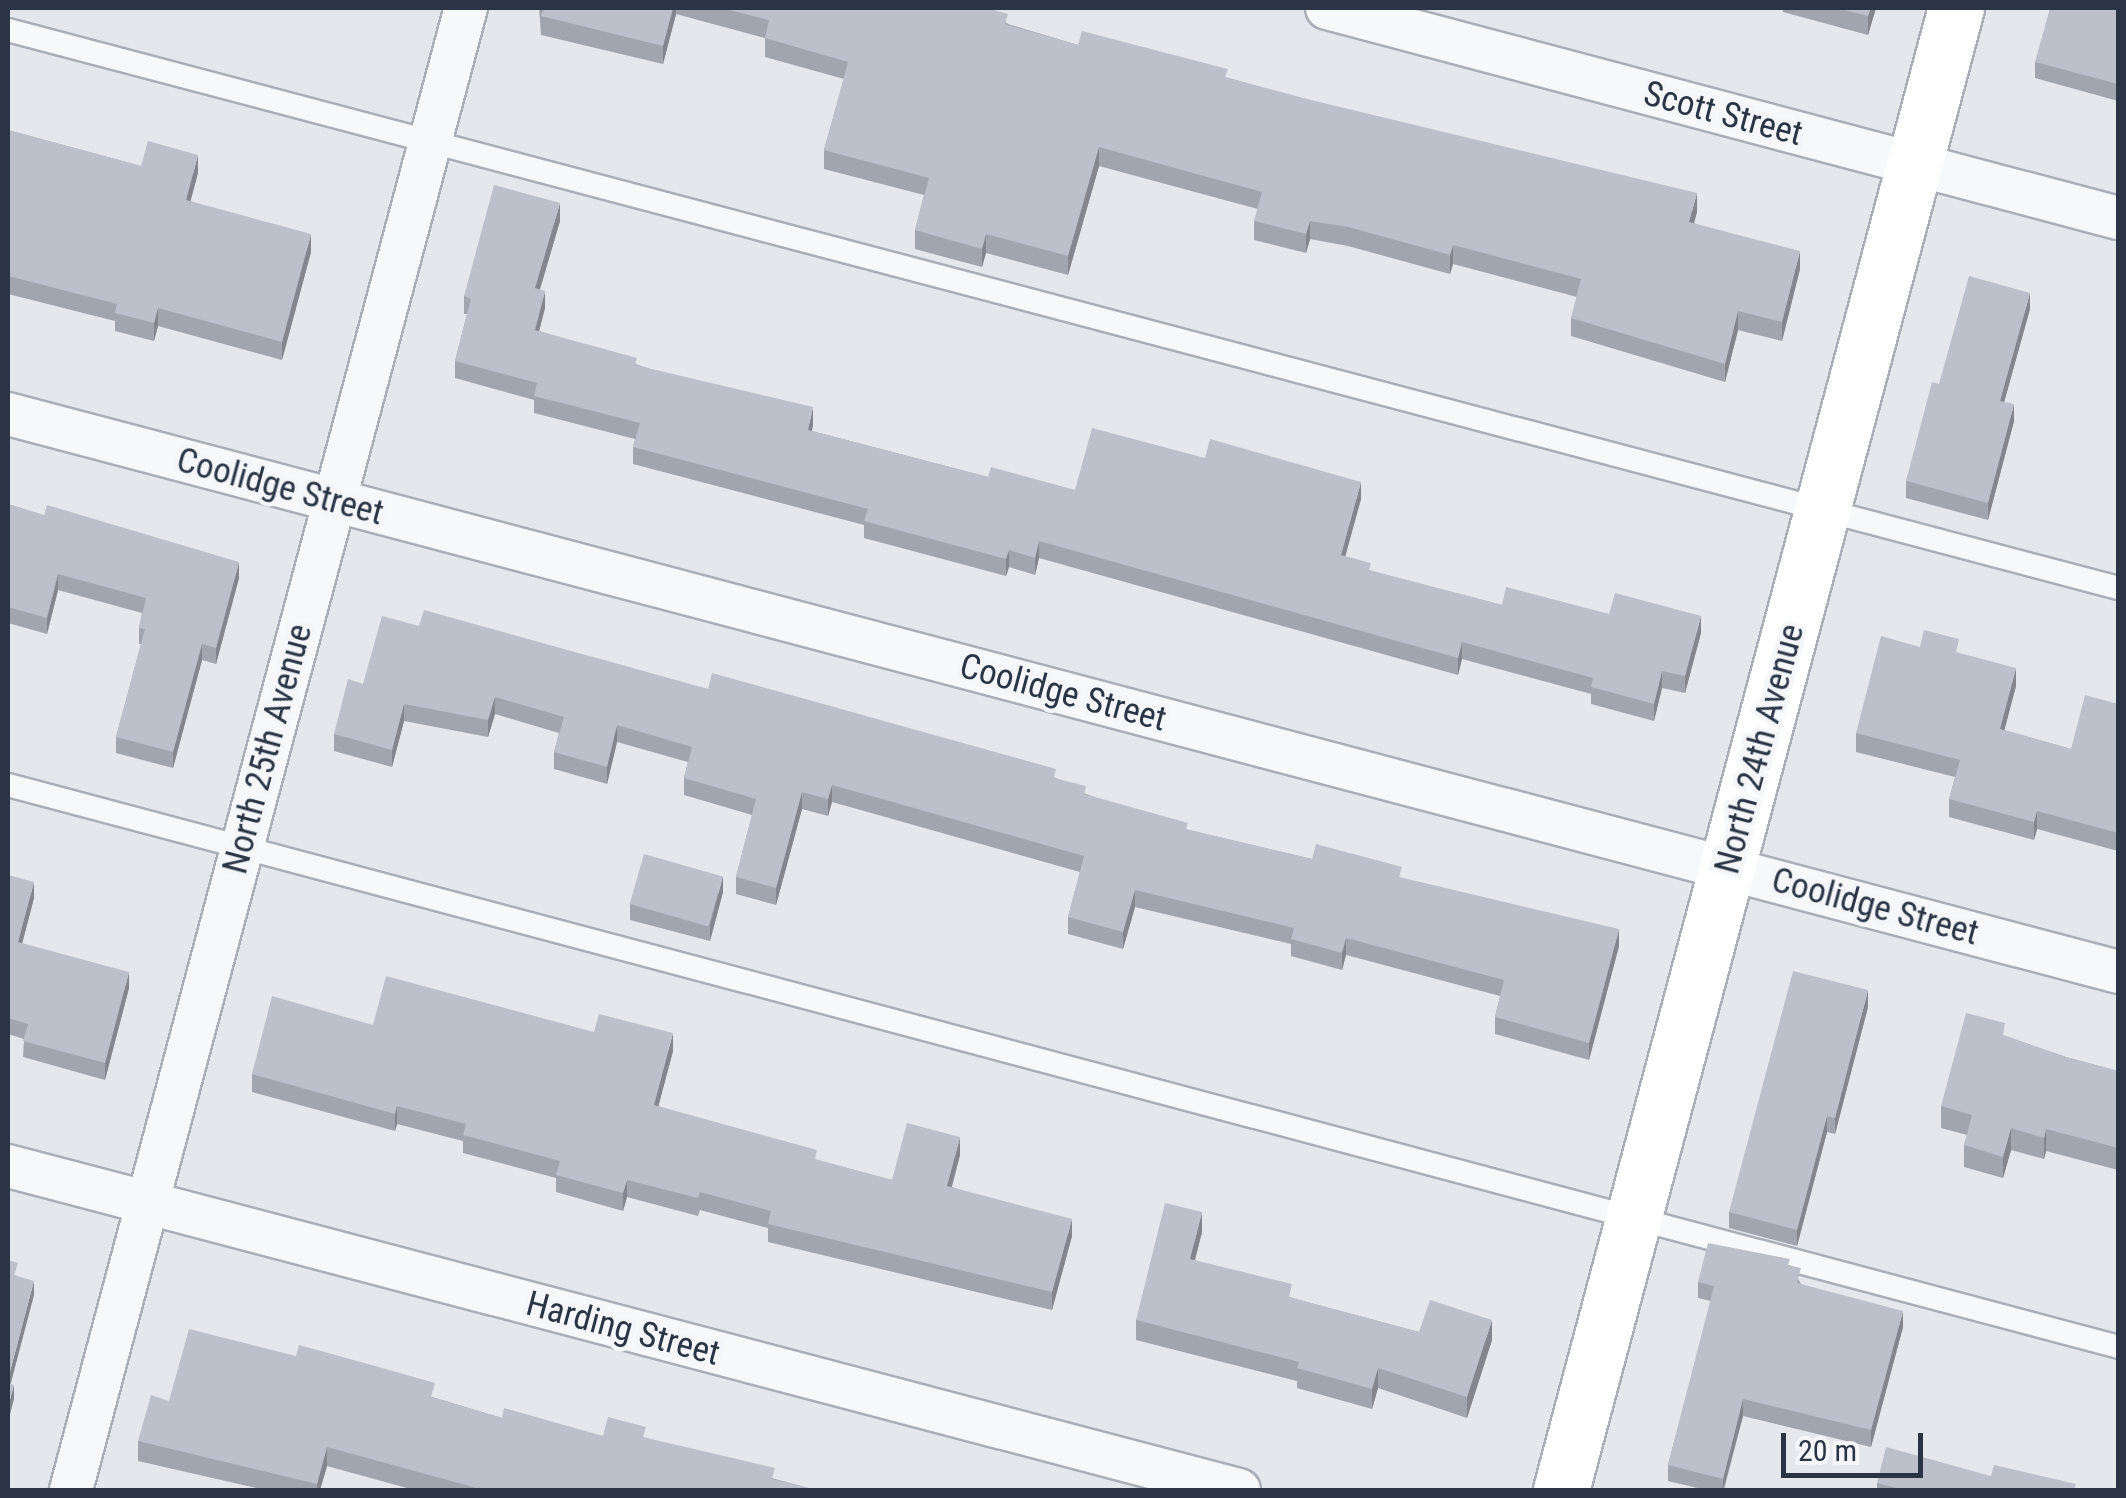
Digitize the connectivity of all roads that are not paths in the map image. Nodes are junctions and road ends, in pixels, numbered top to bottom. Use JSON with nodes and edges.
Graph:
{"nodes":[{"id":1,"x":466,"y":8,"type":"edge"},
{"id":2,"x":1327,"y":8,"type":"edge"},
{"id":3,"x":1956,"y":8,"type":"edge"},
{"id":4,"x":8,"y":30,"type":"edge"},
{"id":5,"x":430,"y":141,"type":"junction"},
{"id":6,"x":1914,"y":165,"type":"junction"},
{"id":7,"x":2118,"y":218,"type":"edge"},
{"id":8,"x":8,"y":414,"type":"edge"},
{"id":9,"x":335,"y":502,"type":"junction"},
{"id":10,"x":1823,"y":510,"type":"junction"},
{"id":11,"x":2118,"y":588,"type":"edge"},
{"id":12,"x":8,"y":785,"type":"edge"},
{"id":13,"x":242,"y":848,"type":"junction"},
{"id":14,"x":1728,"y":868,"type":"junction"},
{"id":15,"x":2118,"y":972,"type":"edge"},
{"id":16,"x":8,"y":1166,"type":"edge"},
{"id":17,"x":146,"y":1204,"type":"junction"},
{"id":18,"x":1634,"y":1218,"type":"junction"},
{"id":19,"x":2118,"y":1346,"type":"edge"},
{"id":20,"x":71,"y":1490,"type":"edge"},
{"id":21,"x":1239,"y":1490,"type":"edge"},
{"id":22,"x":1561,"y":1490,"type":"edge"}],
"edges":[{"from":1,"to":5,"type":"street","name":"North 25th Avenue"},
{"from":2,"to":6,"type":"street","name":"Scott Street"},
{"from":3,"to":6,"type":"street","name":"North 24th Avenue"},
{"from":4,"to":5,"type":"lane"},
{"from":5,"to":9,"type":"street","name":"North 25th Avenue"},
{"from":5,"to":10,"type":"lane"},
{"from":6,"to":7,"type":"street","name":"Scott Street"},
{"from":6,"to":10,"type":"street","name":"North 24th Avenue"},
{"from":8,"to":9,"type":"street","name":"Coolidge Street"},
{"from":9,"to":13,"type":"street","name":"North 25th Avenue"},
{"from":9,"to":14,"type":"street","name":"Coolidge Street"},
{"from":10,"to":11,"type":"lane"},
{"from":10,"to":14,"type":"street","name":"North 24th Avenue"},
{"from":12,"to":13,"type":"lane"},
{"from":13,"to":17,"type":"street","name":"North 25th Avenue"},
{"from":13,"to":18,"type":"lane"},
{"from":14,"to":15,"type":"street","name":"Coolidge Street"},
{"from":14,"to":18,"type":"street","name":"North 24th Avenue"},
{"from":16,"to":17,"type":"street","name":"Harding Street"},
{"from":17,"to":20,"type":"street","name":"North 25th Avenue"},
{"from":17,"to":21,"type":"street","name":"Harding Street"},
{"from":18,"to":19,"type":"lane"},
{"from":18,"to":22,"type":"street","name":"North 24th Avenue"}]}
